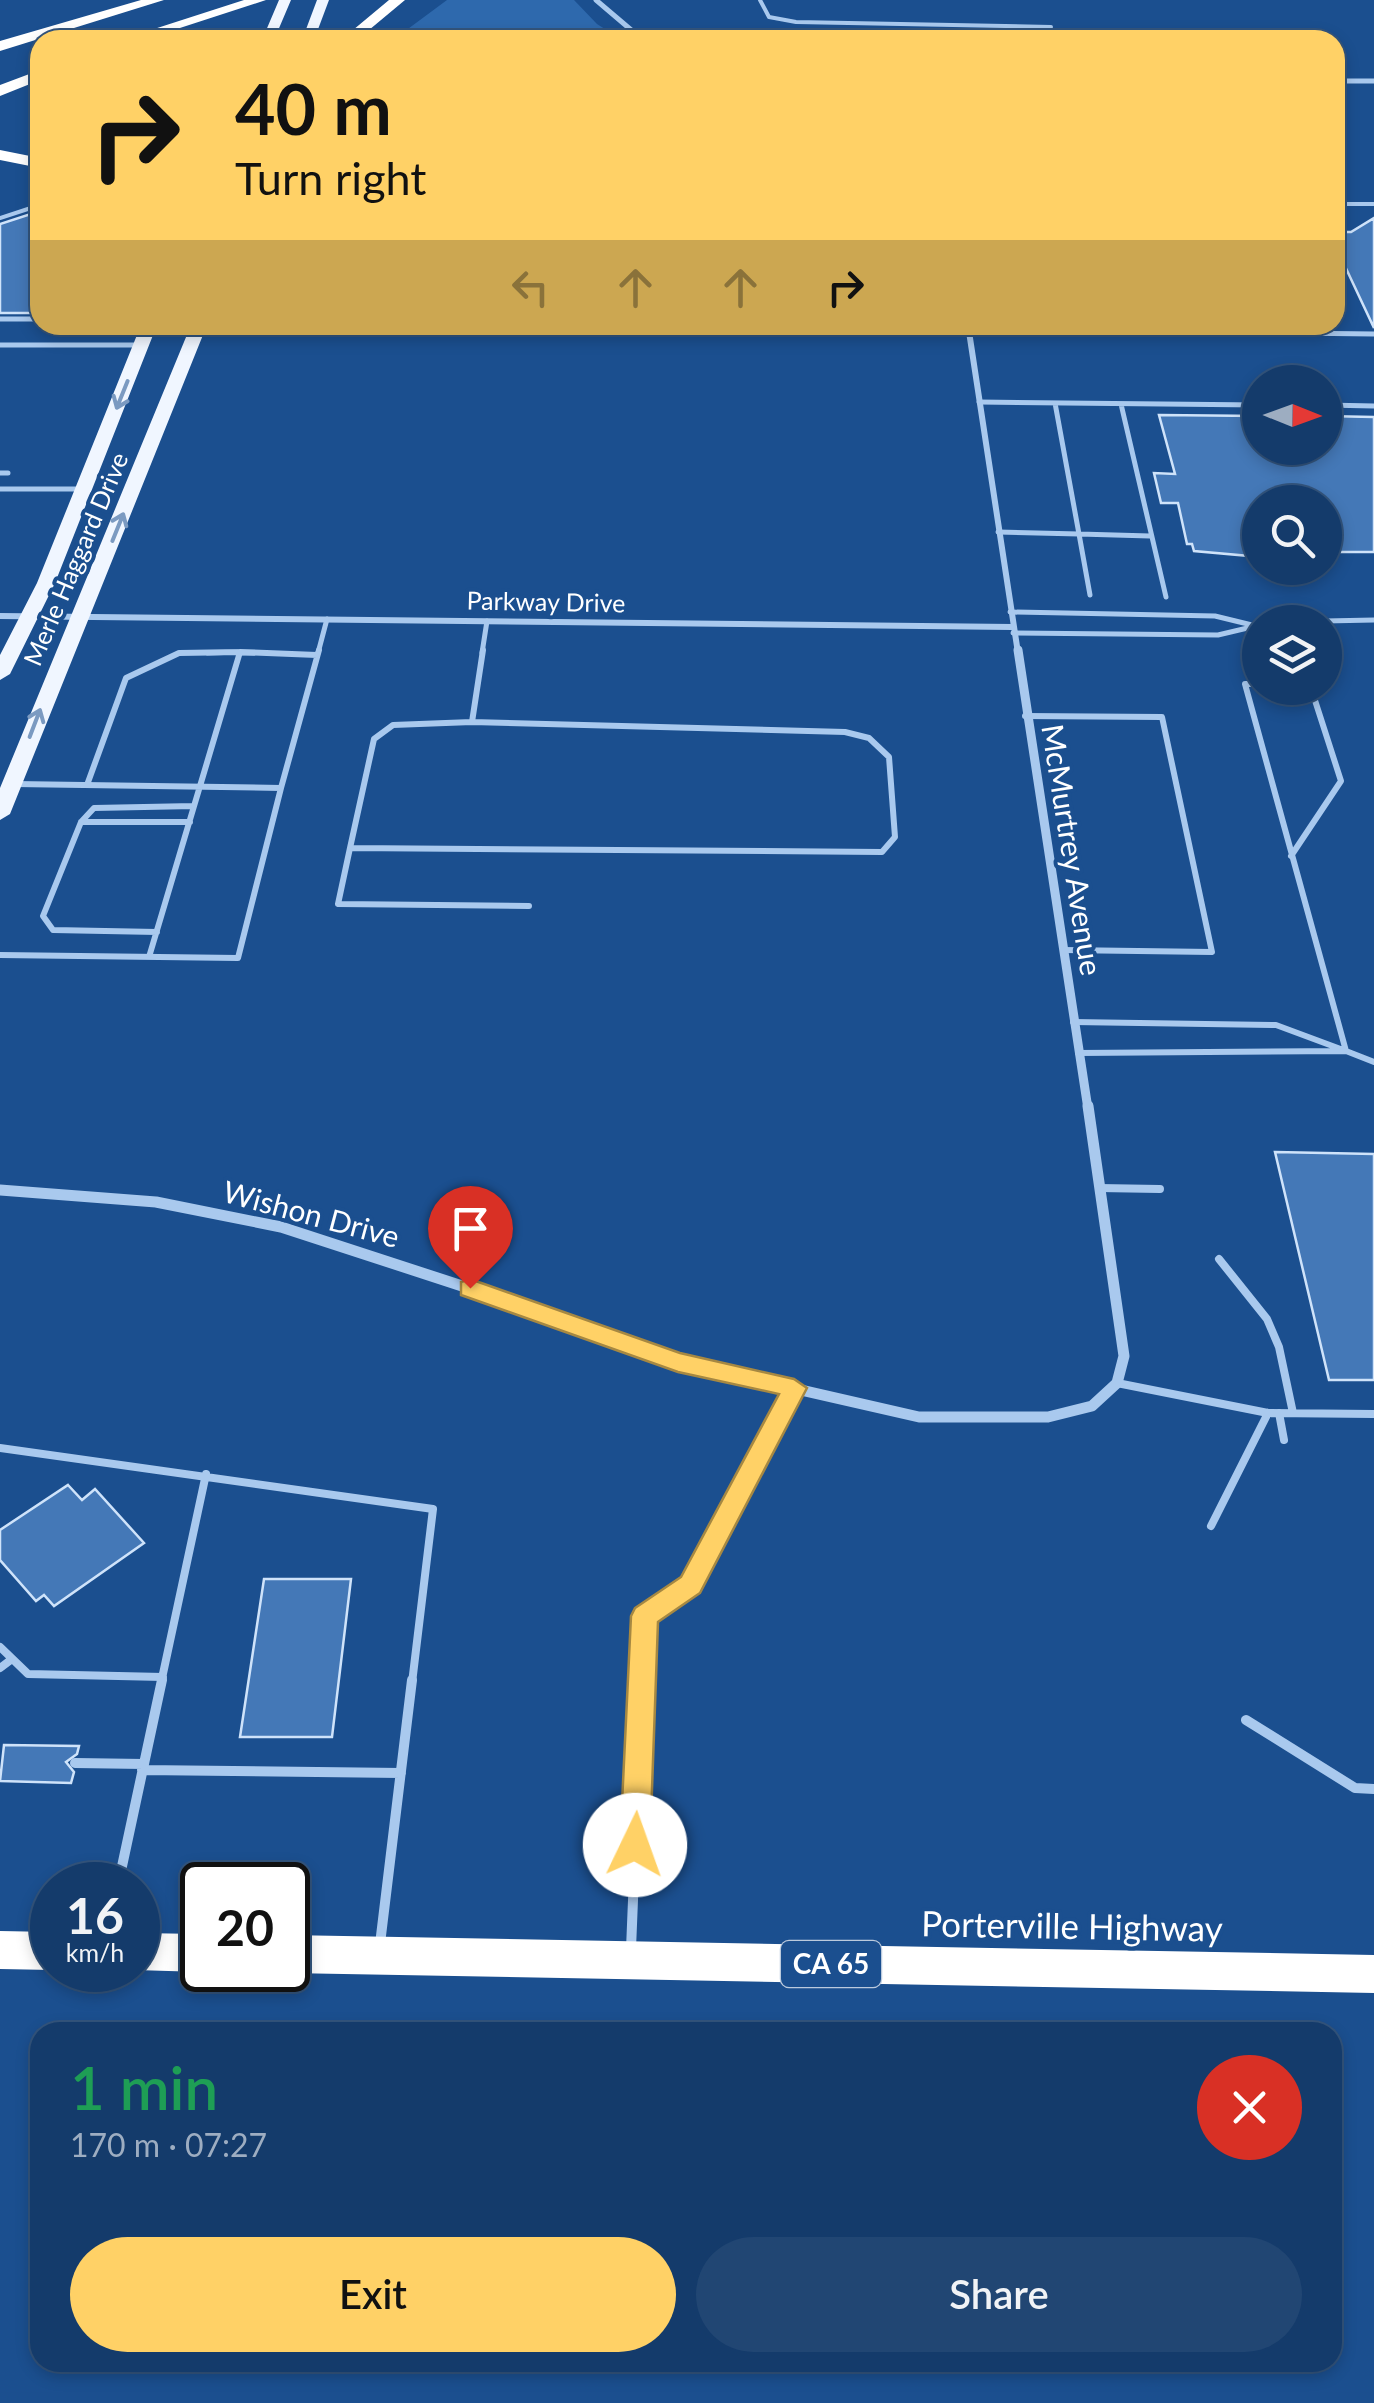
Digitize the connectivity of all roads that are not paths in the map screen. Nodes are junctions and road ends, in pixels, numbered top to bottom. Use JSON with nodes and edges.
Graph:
{"nodes":[{"id":1,"x":157,"y":0,"type":"edge"},
{"id":2,"x":259,"y":0,"type":"edge"},
{"id":3,"x":285,"y":0,"type":"edge"},
{"id":4,"x":398,"y":0,"type":"edge"},
{"id":5,"x":596,"y":0,"type":"edge"},
{"id":6,"x":760,"y":0,"type":"edge"},
{"id":7,"x":322,"y":2,"type":"edge"},
{"id":8,"x":203,"y":17,"type":"junction"},
{"id":9,"x":1052,"y":27,"type":"dead end"},
{"id":10,"x":55,"y":30,"type":"edge"},
{"id":11,"x":160,"y":30,"type":"edge"},
{"id":12,"x":167,"y":30,"type":"edge"},
{"id":13,"x":273,"y":30,"type":"edge"},
{"id":14,"x":312,"y":30,"type":"edge"},
{"id":15,"x":360,"y":30,"type":"edge"},
{"id":16,"x":631,"y":30,"type":"edge"},
{"id":17,"x":30,"y":37,"type":"edge"},
{"id":18,"x":0,"y":46,"type":"edge"},
{"id":19,"x":30,"y":69,"type":"edge"},
{"id":20,"x":0,"y":78,"type":"edge"},
{"id":21,"x":30,"y":80,"type":"edge"},
{"id":22,"x":1345,"y":81,"type":"edge"},
{"id":23,"x":1374,"y":82,"type":"edge"},
{"id":24,"x":0,"y":91,"type":"edge"},
{"id":25,"x":0,"y":155,"type":"edge"},
{"id":26,"x":30,"y":161,"type":"edge"},
{"id":27,"x":1345,"y":204,"type":"edge"},
{"id":28,"x":1374,"y":204,"type":"edge"},
{"id":29,"x":30,"y":209,"type":"edge"},
{"id":30,"x":0,"y":218,"type":"edge"},
{"id":31,"x":0,"y":318,"type":"edge"},
{"id":32,"x":30,"y":319,"type":"edge"},
{"id":33,"x":1345,"y":333,"type":"edge"},
{"id":34,"x":1374,"y":334,"type":"edge"},
{"id":35,"x":146,"y":335,"type":"edge"},
{"id":36,"x":195,"y":335,"type":"edge"},
{"id":37,"x":969,"y":335,"type":"edge"},
{"id":38,"x":0,"y":345,"type":"edge"},
{"id":39,"x":142,"y":346,"type":"junction"},
{"id":40,"x":979,"y":402,"type":"junction"},
{"id":41,"x":1055,"y":403,"type":"junction"},
{"id":42,"x":1121,"y":404,"type":"junction"},
{"id":43,"x":1242,"y":405,"type":"edge"},
{"id":44,"x":1342,"y":406,"type":"edge"},
{"id":45,"x":1374,"y":406,"type":"edge"},
{"id":46,"x":0,"y":488,"type":"edge"},
{"id":47,"x":84,"y":489,"type":"junction"},
{"id":48,"x":998,"y":532,"type":"junction"},
{"id":49,"x":1079,"y":534,"type":"junction"},
{"id":50,"x":1150,"y":536,"type":"junction"},
{"id":51,"x":1090,"y":595,"type":"dead end"},
{"id":52,"x":1166,"y":597,"type":"dead end"},
{"id":53,"x":1010,"y":612,"type":"junction"},
{"id":54,"x":0,"y":616,"type":"edge"},
{"id":55,"x":26,"y":616,"type":"junction"},
{"id":56,"x":80,"y":617,"type":"junction"},
{"id":57,"x":328,"y":619,"type":"junction"},
{"id":58,"x":1374,"y":620,"type":"edge"},
{"id":59,"x":487,"y":621,"type":"junction"},
{"id":60,"x":1342,"y":621,"type":"edge"},
{"id":61,"x":1242,"y":622,"type":"edge"},
{"id":62,"x":1013,"y":630,"type":"junction"},
{"id":63,"x":1242,"y":630,"type":"edge"},
{"id":64,"x":240,"y":652,"type":"junction"},
{"id":65,"x":317,"y":655,"type":"junction"},
{"id":66,"x":0,"y":674,"type":"edge"},
{"id":67,"x":1251,"y":705,"type":"edge"},
{"id":68,"x":1316,"y":705,"type":"edge"},
{"id":69,"x":1024,"y":716,"type":"junction"},
{"id":70,"x":472,"y":722,"type":"junction"},
{"id":71,"x":12,"y":784,"type":"junction"},
{"id":72,"x":87,"y":784,"type":"junction"},
{"id":73,"x":200,"y":786,"type":"junction"},
{"id":74,"x":281,"y":788,"type":"junction"},
{"id":75,"x":194,"y":806,"type":"junction"},
{"id":76,"x":0,"y":814,"type":"edge"},
{"id":77,"x":81,"y":822,"type":"junction"},
{"id":78,"x":190,"y":822,"type":"junction"},
{"id":79,"x":350,"y":848,"type":"junction"},
{"id":80,"x":1291,"y":856,"type":"junction"},
{"id":81,"x":529,"y":906,"type":"dead end"},
{"id":82,"x":156,"y":932,"type":"junction"},
{"id":83,"x":1062,"y":950,"type":"junction"},
{"id":84,"x":0,"y":954,"type":"edge"},
{"id":85,"x":149,"y":957,"type":"junction"},
{"id":86,"x":1073,"y":1022,"type":"junction"},
{"id":87,"x":1346,"y":1050,"type":"junction"},
{"id":88,"x":1078,"y":1053,"type":"junction"},
{"id":89,"x":1374,"y":1062,"type":"edge"},
{"id":90,"x":1099,"y":1188,"type":"junction"},
{"id":91,"x":1160,"y":1189,"type":"dead end"},
{"id":92,"x":0,"y":1190,"type":"edge"},
{"id":93,"x":1219,"y":1259,"type":"dead end"},
{"id":94,"x":1117,"y":1382,"type":"junction"},
{"id":95,"x":794,"y":1388,"type":"junction"},
{"id":96,"x":1274,"y":1413,"type":"junction"},
{"id":97,"x":1293,"y":1414,"type":"junction"},
{"id":98,"x":1374,"y":1414,"type":"edge"},
{"id":99,"x":1284,"y":1440,"type":"dead end"},
{"id":100,"x":0,"y":1448,"type":"edge"},
{"id":101,"x":206,"y":1474,"type":"junction"},
{"id":102,"x":1211,"y":1526,"type":"dead end"},
{"id":103,"x":0,"y":1647,"type":"edge"},
{"id":104,"x":12,"y":1659,"type":"junction"},
{"id":105,"x":0,"y":1668,"type":"edge"},
{"id":106,"x":162,"y":1677,"type":"junction"},
{"id":107,"x":1246,"y":1720,"type":"dead end"},
{"id":108,"x":75,"y":1764,"type":"dead end"},
{"id":109,"x":143,"y":1767,"type":"junction"},
{"id":110,"x":401,"y":1773,"type":"junction"},
{"id":111,"x":1374,"y":1788,"type":"edge"},
{"id":112,"x":123,"y":1862,"type":"edge"},
{"id":113,"x":0,"y":1950,"type":"edge"},
{"id":114,"x":30,"y":1950,"type":"edge"},
{"id":115,"x":310,"y":1954,"type":"edge"},
{"id":116,"x":379,"y":1956,"type":"junction"},
{"id":117,"x":630,"y":1959,"type":"junction"},
{"id":118,"x":1374,"y":1974,"type":"edge"}],
"edges":[{"from":1,"to":10,"type":"highway"},
{"from":2,"to":8,"type":"highway"},
{"from":3,"to":13,"type":"main road"},
{"from":4,"to":15,"type":"highway"},
{"from":5,"to":16,"type":"street"},
{"from":6,"to":9,"type":"lane"},
{"from":7,"to":14,"type":"main road"},
{"from":8,"to":11,"type":"highway"},
{"from":8,"to":12,"type":"highway"},
{"from":17,"to":18,"type":"highway"},
{"from":19,"to":20,"type":"highway"},
{"from":21,"to":24,"type":"highway"},
{"from":22,"to":23,"type":"street"},
{"from":25,"to":26,"type":"highway"},
{"from":27,"to":28,"type":"lane"},
{"from":29,"to":30,"type":"lane"},
{"from":31,"to":32,"type":"lane"},
{"from":33,"to":34,"type":"lane"},
{"from":35,"to":39,"type":"main road","name":"Merle Haggard Drive"},
{"from":56,"to":36,"type":"main road","name":"Merle Haggard Drive","one_way":true},
{"from":37,"to":40,"type":"street","name":"McMurtrey Avenue"},
{"from":38,"to":39,"type":"lane"},
{"from":39,"to":47,"type":"main road","name":"Merle Haggard Drive","one_way":true},
{"from":40,"to":41,"type":"lane"},
{"from":40,"to":48,"type":"street","name":"McMurtrey Avenue"},
{"from":41,"to":42,"type":"lane"},
{"from":41,"to":49,"type":"lane"},
{"from":42,"to":43,"type":"lane"},
{"from":42,"to":50,"type":"lane"},
{"from":44,"to":45,"type":"lane"},
{"from":46,"to":47,"type":"lane"},
{"from":47,"to":55,"type":"main road","name":"Merle Haggard Drive"},
{"from":48,"to":49,"type":"lane"},
{"from":48,"to":53,"type":"street","name":"McMurtrey Avenue"},
{"from":49,"to":50,"type":"lane"},
{"from":49,"to":51,"type":"lane"},
{"from":50,"to":52,"type":"lane"},
{"from":53,"to":61,"type":"lane"},
{"from":53,"to":62,"type":"street","name":"McMurtrey Avenue"},
{"from":54,"to":55,"type":"street","name":"Parkway Drive"},
{"from":55,"to":56,"type":"street","name":"Parkway Drive"},
{"from":55,"to":66,"type":"main road","name":"Merle Haggard Drive"},
{"from":56,"to":57,"type":"street","name":"Parkway Drive"},
{"from":71,"to":56,"type":"main road","name":"Merle Haggard Drive","one_way":true},
{"from":57,"to":59,"type":"street","name":"Parkway Drive"},
{"from":57,"to":65,"type":"lane"},
{"from":58,"to":60,"type":"lane"},
{"from":59,"to":62,"type":"street","name":"Parkway Drive"},
{"from":59,"to":70,"type":"lane"},
{"from":62,"to":63,"type":"lane"},
{"from":62,"to":69,"type":"street","name":"McMurtrey Avenue"},
{"from":64,"to":65,"type":"lane"},
{"from":64,"to":72,"type":"lane"},
{"from":64,"to":73,"type":"lane"},
{"from":65,"to":74,"type":"lane"},
{"from":67,"to":80,"type":"lane"},
{"from":68,"to":80,"type":"lane"},
{"from":69,"to":83,"type":"street","name":"McMurtrey Avenue"},
{"from":69,"to":83,"type":"lane"},
{"from":70,"to":79,"type":"lane"},
{"from":70,"to":79,"type":"lane"},
{"from":71,"to":72,"type":"lane"},
{"from":71,"to":76,"type":"main road","name":"Merle Haggard Drive"},
{"from":72,"to":73,"type":"lane"},
{"from":73,"to":74,"type":"lane"},
{"from":73,"to":75,"type":"lane"},
{"from":74,"to":85,"type":"lane"},
{"from":75,"to":77,"type":"lane"},
{"from":75,"to":78,"type":"lane"},
{"from":77,"to":78,"type":"lane"},
{"from":77,"to":82,"type":"lane"},
{"from":78,"to":82,"type":"lane"},
{"from":79,"to":81,"type":"lane"},
{"from":80,"to":87,"type":"lane"},
{"from":82,"to":85,"type":"lane"},
{"from":83,"to":86,"type":"street","name":"McMurtrey Avenue"},
{"from":84,"to":85,"type":"lane"},
{"from":86,"to":87,"type":"lane"},
{"from":86,"to":88,"type":"street","name":"McMurtrey Avenue"},
{"from":87,"to":88,"type":"lane"},
{"from":87,"to":89,"type":"lane"},
{"from":88,"to":90,"type":"street","name":"McMurtrey Avenue"},
{"from":90,"to":91,"type":"lane"},
{"from":90,"to":94,"type":"street","name":"McMurtrey Avenue"},
{"from":92,"to":95,"type":"street","name":"Wishon Drive"},
{"from":93,"to":97,"type":"lane"},
{"from":94,"to":95,"type":"street","name":"Wishon Drive"},
{"from":94,"to":96,"type":"lane"},
{"from":95,"to":117,"type":"lane"},
{"from":96,"to":97,"type":"lane"},
{"from":96,"to":99,"type":"lane"},
{"from":96,"to":102,"type":"lane"},
{"from":97,"to":98,"type":"lane"},
{"from":100,"to":101,"type":"lane"},
{"from":101,"to":106,"type":"lane"},
{"from":101,"to":110,"type":"lane"},
{"from":103,"to":104,"type":"lane"},
{"from":104,"to":105,"type":"lane"},
{"from":104,"to":106,"type":"lane"},
{"from":106,"to":109,"type":"lane"},
{"from":107,"to":111,"type":"lane"},
{"from":108,"to":109,"type":"lane"},
{"from":109,"to":110,"type":"lane"},
{"from":109,"to":112,"type":"lane"},
{"from":110,"to":116,"type":"lane"},
{"from":113,"to":114,"type":"highway"},
{"from":115,"to":116,"type":"highway","name":"Porterville Highway","number":"CA 65"},
{"from":116,"to":117,"type":"highway","name":"Porterville Highway","number":"CA 65"},
{"from":117,"to":118,"type":"highway","name":"Porterville Highway","number":"CA 65"}]}
